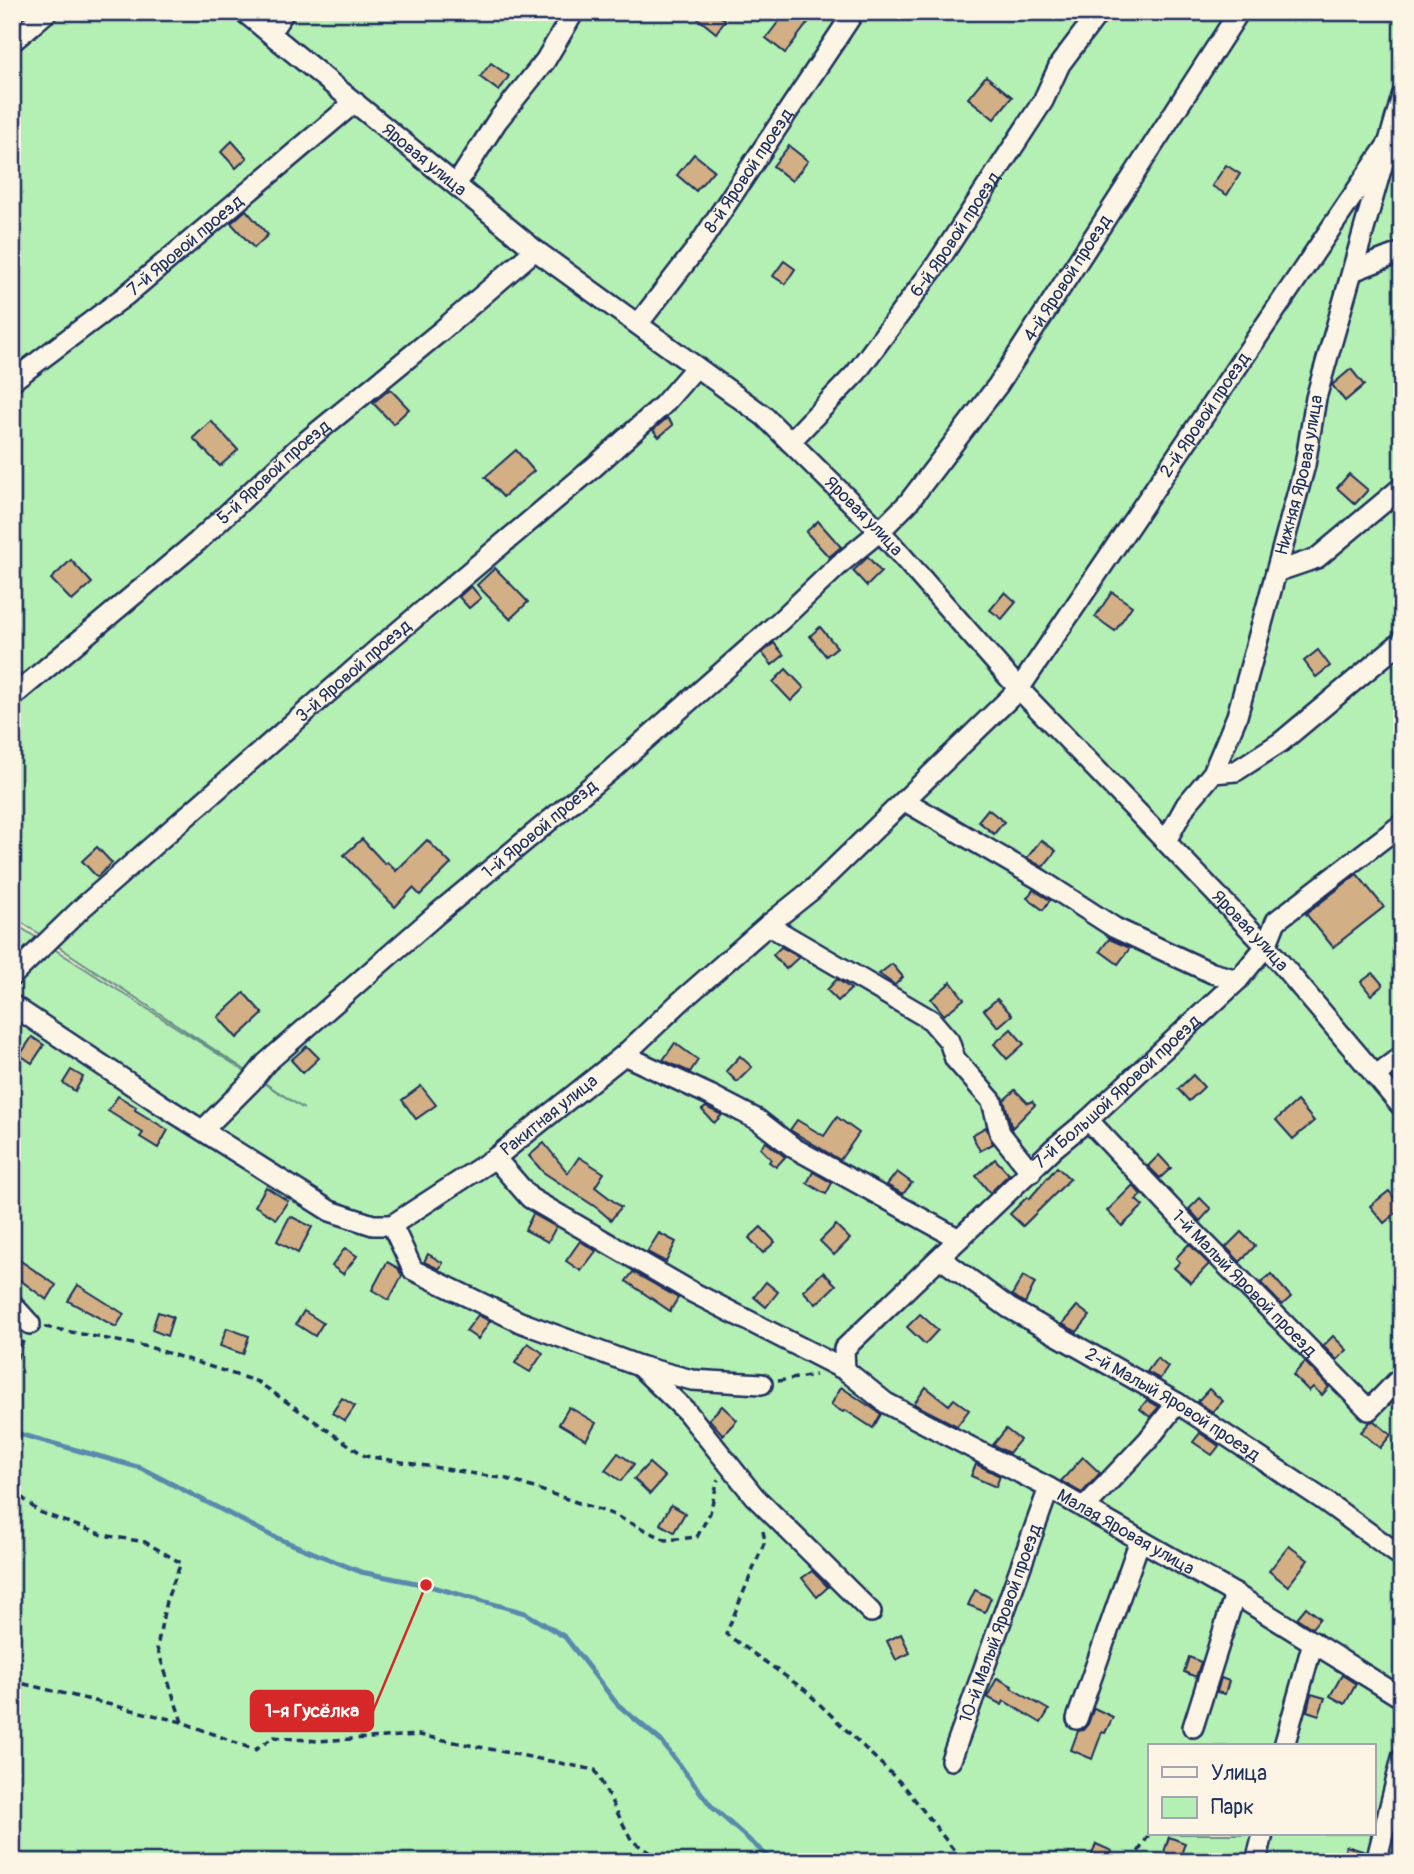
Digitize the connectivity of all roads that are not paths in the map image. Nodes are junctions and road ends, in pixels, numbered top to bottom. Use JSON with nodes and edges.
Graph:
{"nodes":[{"id":1,"x":47,"y":12,"type":"edge"},
{"id":2,"x":244,"y":12,"type":"edge"},
{"id":3,"x":284,"y":12,"type":"edge"},
{"id":4,"x":574,"y":12,"type":"edge"},
{"id":5,"x":854,"y":12,"type":"edge"},
{"id":6,"x":1099,"y":12,"type":"edge"},
{"id":7,"x":1239,"y":12,"type":"edge"},
{"id":8,"x":270,"y":33,"type":"junction"},
{"id":9,"x":12,"y":42,"type":"edge"},
{"id":10,"x":1402,"y":96,"type":"edge"},
{"id":11,"x":355,"y":102,"type":"junction"},
{"id":12,"x":1390,"y":141,"type":"junction"},
{"id":13,"x":456,"y":185,"type":"junction"},
{"id":14,"x":535,"y":250,"type":"junction"},
{"id":15,"x":1402,"y":252,"type":"edge"},
{"id":16,"x":1353,"y":271,"type":"junction"},
{"id":17,"x":638,"y":324,"type":"junction"},
{"id":18,"x":696,"y":367,"type":"junction"},
{"id":19,"x":12,"y":382,"type":"edge"},
{"id":20,"x":790,"y":442,"type":"junction"},
{"id":21,"x":1402,"y":487,"type":"edge"},
{"id":22,"x":880,"y":531,"type":"junction"},
{"id":23,"x":1276,"y":572,"type":"junction"},
{"id":24,"x":1402,"y":641,"type":"edge"},
{"id":25,"x":1019,"y":689,"type":"junction"},
{"id":26,"x":12,"y":697,"type":"edge"},
{"id":27,"x":1213,"y":773,"type":"junction"},
{"id":28,"x":905,"y":801,"type":"junction"},
{"id":29,"x":1402,"y":824,"type":"edge"},
{"id":30,"x":1166,"y":841,"type":"junction"},
{"id":31,"x":768,"y":925,"type":"junction"},
{"id":32,"x":1266,"y":946,"type":"junction"},
{"id":33,"x":12,"y":975,"type":"edge"},
{"id":34,"x":1238,"y":980,"type":"junction"},
{"id":35,"x":12,"y":1005,"type":"edge"},
{"id":36,"x":624,"y":1055,"type":"junction"},
{"id":37,"x":1402,"y":1056,"type":"edge"},
{"id":38,"x":1375,"y":1076,"type":"junction"},
{"id":39,"x":1402,"y":1108,"type":"edge"},
{"id":40,"x":1088,"y":1120,"type":"junction"},
{"id":41,"x":203,"y":1130,"type":"junction"},
{"id":42,"x":495,"y":1158,"type":"junction"},
{"id":43,"x":1031,"y":1172,"type":"junction"},
{"id":44,"x":393,"y":1225,"type":"junction"},
{"id":45,"x":959,"y":1239,"type":"junction"},
{"id":46,"x":940,"y":1258,"type":"junction"},
{"id":47,"x":12,"y":1304,"type":"edge"},
{"id":48,"x":30,"y":1324,"type":"road end"},
{"id":49,"x":639,"y":1366,"type":"junction"},
{"id":50,"x":845,"y":1370,"type":"junction"},
{"id":51,"x":1402,"y":1376,"type":"edge"},
{"id":52,"x":762,"y":1384,"type":"road end"},
{"id":53,"x":1177,"y":1403,"type":"junction"},
{"id":54,"x":1049,"y":1488,"type":"junction"},
{"id":55,"x":1084,"y":1508,"type":"junction"},
{"id":56,"x":1140,"y":1540,"type":"junction"},
{"id":57,"x":1402,"y":1557,"type":"edge"},
{"id":58,"x":1236,"y":1594,"type":"junction"},
{"id":59,"x":871,"y":1612,"type":"dead end"},
{"id":60,"x":1313,"y":1642,"type":"junction"},
{"id":61,"x":1402,"y":1698,"type":"edge"},
{"id":62,"x":1077,"y":1719,"type":"dead end"},
{"id":63,"x":1193,"y":1727,"type":"dead end"},
{"id":64,"x":1285,"y":1744,"type":"edge"},
{"id":65,"x":1402,"y":1758,"type":"edge"},
{"id":66,"x":951,"y":1760,"type":"dead end"},
{"id":67,"x":1262,"y":1836,"type":"edge"},
{"id":68,"x":1256,"y":1862,"type":"edge"},
{"id":69,"x":1376,"y":1862,"type":"edge"}],
"edges":[{"from":1,"to":9,"type":"street"},
{"from":2,"to":8,"type":"street","name":"Яровая улица"},
{"from":3,"to":8,"type":"street"},
{"from":4,"to":13,"type":"street"},
{"from":5,"to":17,"type":"street","name":"8-й Яровой проезд"},
{"from":6,"to":20,"type":"street","name":"6-й Яровой проезд"},
{"from":7,"to":22,"type":"street","name":"4-й Яровой проезд"},
{"from":8,"to":11,"type":"street","name":"Яровая улица"},
{"from":10,"to":12,"type":"street","name":"Нижняя Яровая улица"},
{"from":11,"to":13,"type":"street","name":"Яровая улица"},
{"from":11,"to":19,"type":"street","name":"7-й Яровой проезд"},
{"from":12,"to":16,"type":"street","name":"Нижняя Яровая улица"},
{"from":12,"to":25,"type":"street","name":"2-й Яровой проезд"},
{"from":13,"to":14,"type":"street","name":"Яровая улица"},
{"from":14,"to":17,"type":"street","name":"Яровая улица"},
{"from":14,"to":26,"type":"street","name":"5-й Яровой проезд"},
{"from":15,"to":16,"type":"street"},
{"from":16,"to":23,"type":"street","name":"Нижняя Яровая улица"},
{"from":17,"to":18,"type":"street","name":"Яровая улица"},
{"from":18,"to":20,"type":"street","name":"Яровая улица"},
{"from":18,"to":33,"type":"street","name":"3-й Яровой проезд"},
{"from":20,"to":22,"type":"street","name":"Яровая улица"},
{"from":21,"to":23,"type":"street"},
{"from":22,"to":25,"type":"street","name":"Яровая улица"},
{"from":22,"to":41,"type":"street","name":"1-й Яровой проезд"},
{"from":23,"to":27,"type":"street","name":"Нижняя Яровая улица"},
{"from":24,"to":27,"type":"street"},
{"from":25,"to":28,"type":"street","name":"Ракитная улица"},
{"from":25,"to":30,"type":"street","name":"Яровая улица"},
{"from":27,"to":30,"type":"street","name":"Нижняя Яровая улица"},
{"from":28,"to":31,"type":"street","name":"Ракитная улица"},
{"from":28,"to":34,"type":"street"},
{"from":29,"to":32,"type":"street","name":"7-й Большой Яровой проезд"},
{"from":30,"to":32,"type":"street","name":"Яровая улица"},
{"from":31,"to":36,"type":"street","name":"Ракитная улица"},
{"from":31,"to":43,"type":"street"},
{"from":32,"to":34,"type":"street","name":"7-й Большой Яровой проезд"},
{"from":32,"to":38,"type":"street","name":"Яровая улица"},
{"from":34,"to":40,"type":"street","name":"7-й Большой Яровой проезд"},
{"from":35,"to":41,"type":"street"},
{"from":36,"to":42,"type":"street","name":"Ракитная улица"},
{"from":36,"to":45,"type":"street"},
{"from":37,"to":38,"type":"street"},
{"from":38,"to":39,"type":"street","name":"Яровая улица"},
{"from":40,"to":43,"type":"street","name":"7-й Большой Яровой проезд"},
{"from":40,"to":51,"type":"street","name":"1-й Малый Яровой проезд"},
{"from":41,"to":44,"type":"street"},
{"from":42,"to":44,"type":"street","name":"Ракитная улица"},
{"from":42,"to":50,"type":"street","name":"Малая Яровая улица"},
{"from":43,"to":45,"type":"street","name":"7-й Большой Яровой проезд"},
{"from":44,"to":49,"type":"street"},
{"from":45,"to":46,"type":"street","name":"7-й Большой Яровой проезд"},
{"from":46,"to":50,"type":"street","name":"7-й Большой Яровой проезд"},
{"from":46,"to":53,"type":"street","name":"2-й Малый Яровой проезд"},
{"from":47,"to":48,"type":"street"},
{"from":49,"to":52,"type":"street"},
{"from":49,"to":59,"type":"street"},
{"from":50,"to":54,"type":"street","name":"Малая Яровая улица"},
{"from":53,"to":55,"type":"street"},
{"from":53,"to":57,"type":"street","name":"2-й Малый Яровой проезд"},
{"from":54,"to":55,"type":"street","name":"Малая Яровая улица"},
{"from":54,"to":66,"type":"street","name":"10-й Малый Яровой проезд"},
{"from":55,"to":56,"type":"street","name":"Малая Яровая улица"},
{"from":56,"to":58,"type":"street","name":"Малая Яровая улица"},
{"from":56,"to":62,"type":"street"},
{"from":58,"to":60,"type":"street","name":"Малая Яровая улица"},
{"from":58,"to":63,"type":"street"},
{"from":60,"to":61,"type":"street","name":"Малая Яровая улица"},
{"from":60,"to":64,"type":"street"},
{"from":65,"to":69,"type":"street"},
{"from":67,"to":68,"type":"street"}]}
